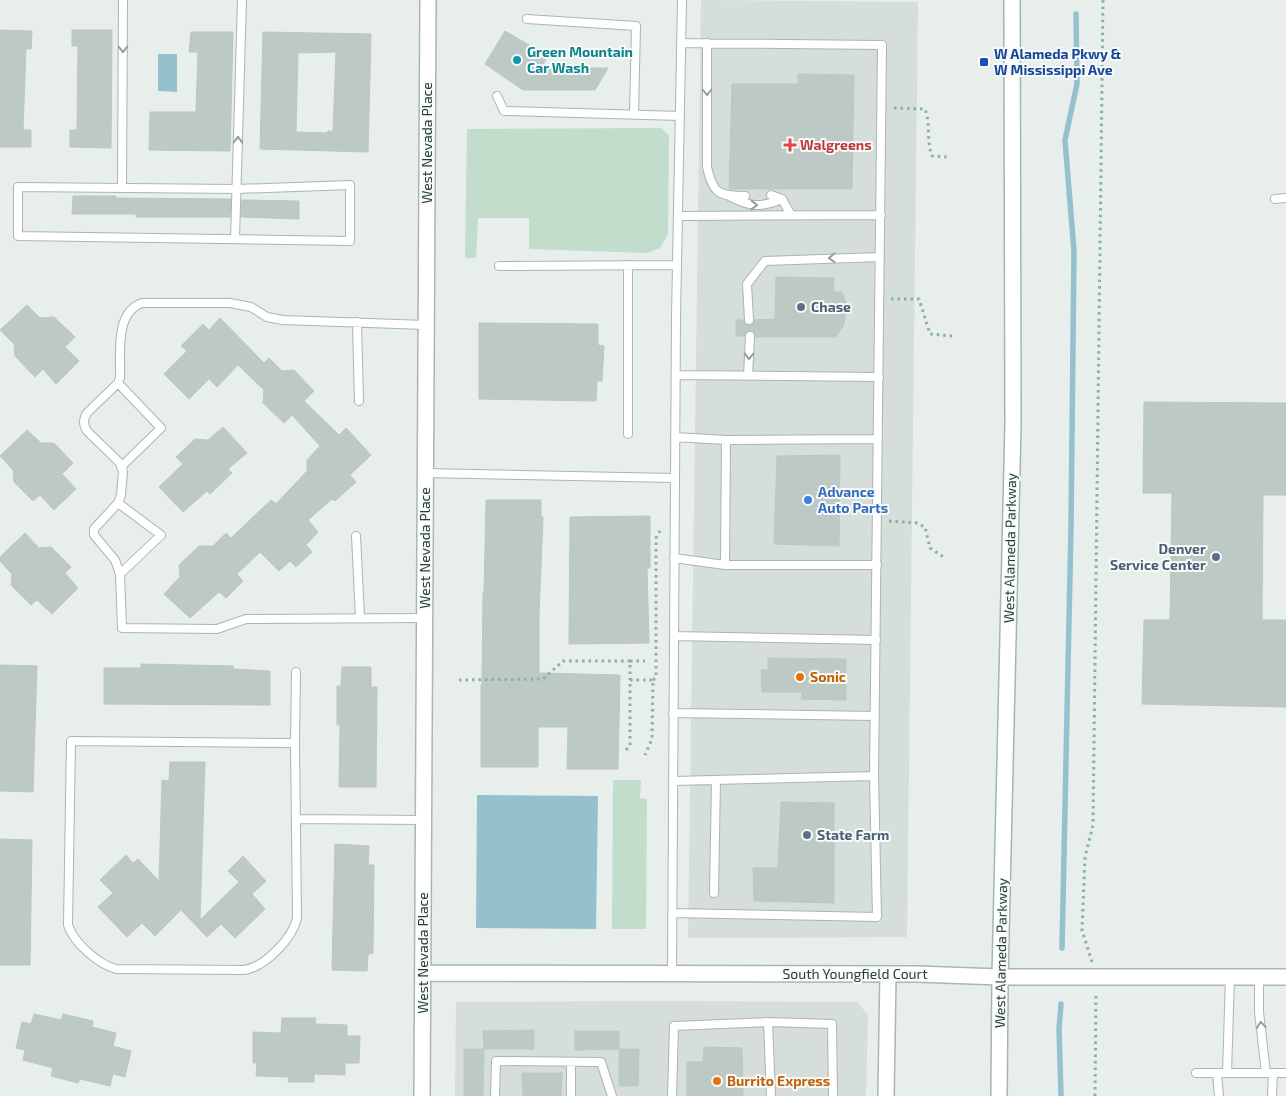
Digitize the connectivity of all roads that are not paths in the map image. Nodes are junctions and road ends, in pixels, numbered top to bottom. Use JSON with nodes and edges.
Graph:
{"nodes":[{"id":1,"x":123,"y":0,"type":"edge"},
{"id":2,"x":242,"y":0,"type":"edge"},
{"id":3,"x":428,"y":0,"type":"edge"},
{"id":4,"x":682,"y":0,"type":"edge"},
{"id":5,"x":1012,"y":0,"type":"edge"},
{"id":6,"x":527,"y":19,"type":"dead end"},
{"id":7,"x":681,"y":43,"type":"junction"},
{"id":8,"x":708,"y":43,"type":"junction"},
{"id":9,"x":497,"y":96,"type":"dead end"},
{"id":10,"x":634,"y":115,"type":"junction"},
{"id":11,"x":680,"y":116,"type":"junction"},
{"id":12,"x":122,"y":187,"type":"junction"},
{"id":13,"x":237,"y":189,"type":"junction"},
{"id":14,"x":771,"y":195,"type":"dead end"},
{"id":15,"x":727,"y":196,"type":"junction"},
{"id":16,"x":745,"y":196,"type":"dead end"},
{"id":17,"x":1286,"y":198,"type":"edge"},
{"id":18,"x":782,"y":199,"type":"junction"},
{"id":19,"x":1275,"y":199,"type":"dead end"},
{"id":20,"x":791,"y":215,"type":"junction"},
{"id":21,"x":881,"y":215,"type":"junction"},
{"id":22,"x":678,"y":216,"type":"junction"},
{"id":23,"x":235,"y":240,"type":"junction"},
{"id":24,"x":880,"y":257,"type":"junction"},
{"id":25,"x":628,"y":265,"type":"junction"},
{"id":26,"x":677,"y":265,"type":"junction"},
{"id":27,"x":499,"y":266,"type":"dead end"},
{"id":28,"x":749,"y":320,"type":"dead end"},
{"id":29,"x":357,"y":322,"type":"junction"},
{"id":30,"x":426,"y":325,"type":"junction"},
{"id":31,"x":750,"y":336,"type":"dead end"},
{"id":32,"x":676,"y":375,"type":"junction"},
{"id":33,"x":748,"y":376,"type":"junction"},
{"id":34,"x":879,"y":377,"type":"junction"},
{"id":35,"x":118,"y":382,"type":"junction"},
{"id":36,"x":359,"y":401,"type":"dead end"},
{"id":37,"x":628,"y":434,"type":"dead end"},
{"id":38,"x":675,"y":437,"type":"junction"},
{"id":39,"x":878,"y":439,"type":"junction"},
{"id":40,"x":726,"y":440,"type":"junction"},
{"id":41,"x":122,"y":466,"type":"junction"},
{"id":42,"x":426,"y":473,"type":"junction"},
{"id":43,"x":675,"y":478,"type":"junction"},
{"id":44,"x":118,"y":503,"type":"junction"},
{"id":45,"x":356,"y":536,"type":"dead end"},
{"id":46,"x":674,"y":558,"type":"junction"},
{"id":47,"x":726,"y":565,"type":"junction"},
{"id":48,"x":877,"y":565,"type":"junction"},
{"id":49,"x":120,"y":574,"type":"junction"},
{"id":50,"x":360,"y":618,"type":"junction"},
{"id":51,"x":425,"y":618,"type":"junction"},
{"id":52,"x":674,"y":636,"type":"junction"},
{"id":53,"x":876,"y":640,"type":"junction"},
{"id":54,"x":296,"y":672,"type":"dead end"},
{"id":55,"x":674,"y":713,"type":"junction"},
{"id":56,"x":875,"y":716,"type":"junction"},
{"id":57,"x":296,"y":743,"type":"junction"},
{"id":58,"x":874,"y":776,"type":"junction"},
{"id":59,"x":716,"y":780,"type":"junction"},
{"id":60,"x":673,"y":781,"type":"junction"},
{"id":61,"x":296,"y":819,"type":"junction"},
{"id":62,"x":424,"y":820,"type":"junction"},
{"id":63,"x":714,"y":892,"type":"dead end"},
{"id":64,"x":672,"y":913,"type":"junction"},
{"id":65,"x":423,"y":973,"type":"junction"},
{"id":66,"x":672,"y":974,"type":"junction"},
{"id":67,"x":888,"y":974,"type":"junction"},
{"id":68,"x":1000,"y":977,"type":"junction"},
{"id":69,"x":1230,"y":977,"type":"junction"},
{"id":70,"x":1259,"y":977,"type":"junction"},
{"id":71,"x":1286,"y":977,"type":"edge"},
{"id":72,"x":768,"y":1022,"type":"junction"},
{"id":73,"x":571,"y":1062,"type":"junction"},
{"id":74,"x":1196,"y":1073,"type":"dead end"},
{"id":75,"x":1217,"y":1073,"type":"junction"},
{"id":76,"x":1227,"y":1073,"type":"junction"},
{"id":77,"x":1269,"y":1073,"type":"junction"},
{"id":78,"x":1286,"y":1073,"type":"edge"},
{"id":79,"x":422,"y":1096,"type":"edge"},
{"id":80,"x":495,"y":1096,"type":"edge"},
{"id":81,"x":571,"y":1096,"type":"edge"},
{"id":82,"x":612,"y":1096,"type":"edge"},
{"id":83,"x":672,"y":1096,"type":"edge"},
{"id":84,"x":771,"y":1096,"type":"edge"},
{"id":85,"x":833,"y":1096,"type":"edge"},
{"id":86,"x":886,"y":1096,"type":"edge"},
{"id":87,"x":999,"y":1096,"type":"edge"},
{"id":88,"x":1219,"y":1096,"type":"edge"},
{"id":89,"x":1272,"y":1096,"type":"edge"}],
"edges":[{"from":1,"to":12,"type":"lane","one_way":true},
{"from":13,"to":2,"type":"lane","one_way":true},
{"from":3,"to":30,"type":"street","name":"West Nevada Place"},
{"from":4,"to":7,"type":"lane"},
{"from":5,"to":68,"type":"street","name":"West Alameda Parkway"},
{"from":6,"to":10,"type":"lane"},
{"from":7,"to":8,"type":"lane"},
{"from":7,"to":11,"type":"lane"},
{"from":8,"to":15,"type":"lane","one_way":true},
{"from":8,"to":21,"type":"lane"},
{"from":9,"to":10,"type":"lane"},
{"from":10,"to":11,"type":"lane"},
{"from":11,"to":22,"type":"lane"},
{"from":12,"to":13,"type":"lane"},
{"from":12,"to":23,"type":"lane"},
{"from":13,"to":23,"type":"lane"},
{"from":13,"to":23,"type":"lane"},
{"from":14,"to":18,"type":"lane"},
{"from":15,"to":16,"type":"lane"},
{"from":15,"to":18,"type":"lane","one_way":true},
{"from":17,"to":19,"type":"lane"},
{"from":18,"to":20,"type":"lane"},
{"from":20,"to":21,"type":"lane"},
{"from":20,"to":22,"type":"lane"},
{"from":21,"to":24,"type":"lane"},
{"from":22,"to":26,"type":"lane"},
{"from":24,"to":28,"type":"lane","one_way":true},
{"from":24,"to":34,"type":"lane"},
{"from":25,"to":26,"type":"lane"},
{"from":25,"to":27,"type":"lane"},
{"from":25,"to":37,"type":"lane"},
{"from":26,"to":32,"type":"lane"},
{"from":29,"to":30,"type":"lane"},
{"from":29,"to":35,"type":"lane"},
{"from":29,"to":36,"type":"lane"},
{"from":30,"to":42,"type":"street","name":"West Nevada Place"},
{"from":31,"to":33,"type":"lane","one_way":true},
{"from":32,"to":33,"type":"lane"},
{"from":32,"to":38,"type":"lane"},
{"from":33,"to":34,"type":"lane"},
{"from":34,"to":39,"type":"lane"},
{"from":35,"to":41,"type":"lane"},
{"from":35,"to":41,"type":"lane"},
{"from":38,"to":40,"type":"lane"},
{"from":38,"to":43,"type":"lane"},
{"from":39,"to":40,"type":"lane"},
{"from":39,"to":48,"type":"lane"},
{"from":40,"to":47,"type":"lane"},
{"from":41,"to":44,"type":"lane"},
{"from":42,"to":43,"type":"lane"},
{"from":42,"to":51,"type":"street","name":"West Nevada Place"},
{"from":43,"to":46,"type":"lane"},
{"from":44,"to":49,"type":"lane"},
{"from":44,"to":49,"type":"lane"},
{"from":45,"to":50,"type":"lane"},
{"from":46,"to":47,"type":"lane"},
{"from":46,"to":52,"type":"lane"},
{"from":47,"to":48,"type":"lane"},
{"from":48,"to":53,"type":"lane"},
{"from":49,"to":50,"type":"lane"},
{"from":50,"to":51,"type":"lane"},
{"from":51,"to":62,"type":"street","name":"West Nevada Place"},
{"from":52,"to":53,"type":"lane"},
{"from":52,"to":55,"type":"lane"},
{"from":53,"to":56,"type":"lane"},
{"from":54,"to":57,"type":"lane"},
{"from":55,"to":56,"type":"lane"},
{"from":55,"to":60,"type":"lane"},
{"from":56,"to":58,"type":"lane"},
{"from":57,"to":61,"type":"lane"},
{"from":57,"to":61,"type":"lane"},
{"from":58,"to":59,"type":"lane"},
{"from":58,"to":64,"type":"lane"},
{"from":59,"to":60,"type":"lane"},
{"from":59,"to":63,"type":"lane"},
{"from":60,"to":64,"type":"lane"},
{"from":61,"to":62,"type":"lane"},
{"from":62,"to":65,"type":"street","name":"West Nevada Place"},
{"from":64,"to":66,"type":"lane"},
{"from":65,"to":66,"type":"street","name":"South Youngfield Court"},
{"from":65,"to":79,"type":"street","name":"West Nevada Place"},
{"from":66,"to":67,"type":"street","name":"South Youngfield Court"},
{"from":67,"to":68,"type":"street","name":"South Youngfield Court"},
{"from":67,"to":86,"type":"street"},
{"from":68,"to":69,"type":"street","name":"South Youngfield Court"},
{"from":68,"to":87,"type":"street","name":"West Alameda Parkway"},
{"from":69,"to":70,"type":"street","name":"South Youngfield Court"},
{"from":69,"to":76,"type":"lane"},
{"from":70,"to":71,"type":"street","name":"South Youngfield Court"},
{"from":77,"to":70,"type":"lane","one_way":true},
{"from":72,"to":83,"type":"lane"},
{"from":72,"to":84,"type":"lane"},
{"from":72,"to":85,"type":"lane"},
{"from":73,"to":80,"type":"lane"},
{"from":73,"to":81,"type":"lane"},
{"from":73,"to":82,"type":"lane"},
{"from":74,"to":75,"type":"lane"},
{"from":75,"to":76,"type":"lane"},
{"from":75,"to":88,"type":"lane"},
{"from":76,"to":77,"type":"lane"},
{"from":77,"to":78,"type":"lane"},
{"from":77,"to":89,"type":"lane"}]}
